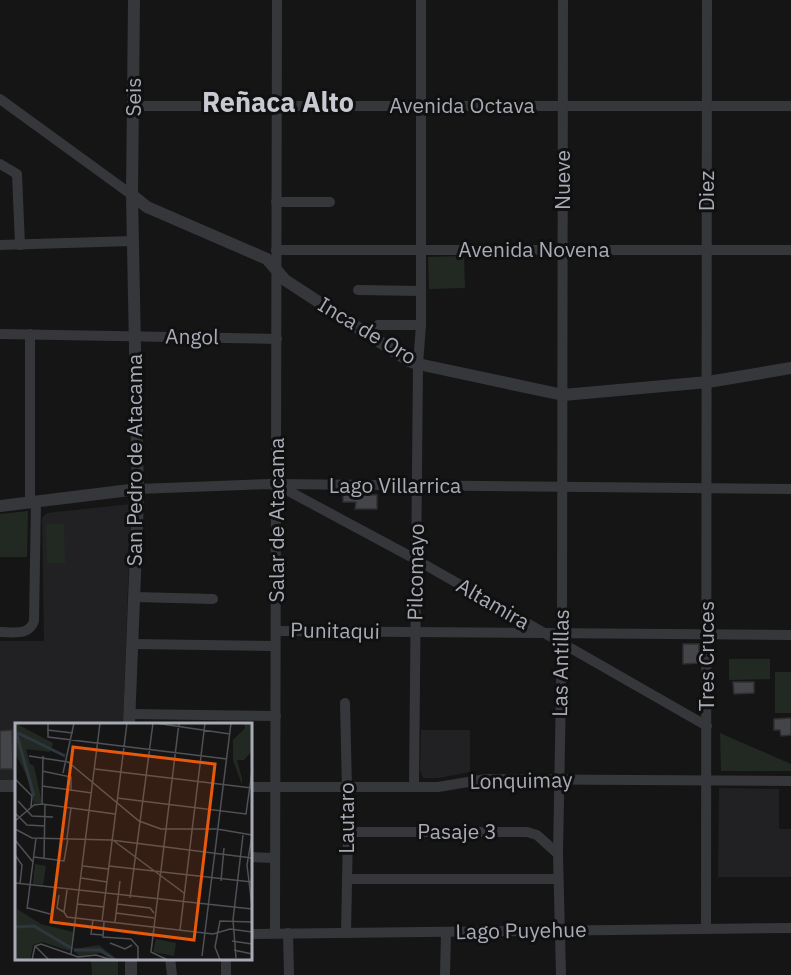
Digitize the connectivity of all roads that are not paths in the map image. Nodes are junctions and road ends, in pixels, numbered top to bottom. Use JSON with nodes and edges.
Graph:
{"nodes":[{"id":1,"x":134,"y":0,"type":"edge"},
{"id":2,"x":278,"y":0,"type":"edge"},
{"id":3,"x":421,"y":0,"type":"edge"},
{"id":4,"x":563,"y":0,"type":"edge"},
{"id":5,"x":707,"y":0,"type":"edge"},
{"id":6,"x":0,"y":99,"type":"edge"},
{"id":7,"x":134,"y":106,"type":"junction"},
{"id":8,"x":278,"y":106,"type":"junction"},
{"id":9,"x":422,"y":106,"type":"junction"},
{"id":10,"x":563,"y":106,"type":"junction"},
{"id":11,"x":707,"y":106,"type":"junction"},
{"id":12,"x":791,"y":106,"type":"edge"},
{"id":13,"x":5,"y":166,"type":"edge"},
{"id":14,"x":132,"y":195,"type":"junction"},
{"id":15,"x":276,"y":202,"type":"junction"},
{"id":16,"x":330,"y":202,"type":"dead end"},
{"id":17,"x":133,"y":241,"type":"junction"},
{"id":18,"x":0,"y":245,"type":"edge"},
{"id":19,"x":20,"y":245,"type":"junction"},
{"id":20,"x":563,"y":249,"type":"junction"},
{"id":21,"x":276,"y":250,"type":"junction"},
{"id":22,"x":421,"y":250,"type":"junction"},
{"id":23,"x":708,"y":250,"type":"junction"},
{"id":24,"x":791,"y":250,"type":"edge"},
{"id":25,"x":277,"y":271,"type":"junction"},
{"id":26,"x":358,"y":290,"type":"dead end"},
{"id":27,"x":421,"y":291,"type":"junction"},
{"id":28,"x":378,"y":325,"type":"dead end"},
{"id":29,"x":421,"y":325,"type":"junction"},
{"id":30,"x":0,"y":334,"type":"edge"},
{"id":31,"x":30,"y":334,"type":"junction"},
{"id":32,"x":135,"y":336,"type":"junction"},
{"id":33,"x":277,"y":339,"type":"junction"},
{"id":34,"x":418,"y":364,"type":"junction"},
{"id":35,"x":791,"y":368,"type":"edge"},
{"id":36,"x":708,"y":382,"type":"junction"},
{"id":37,"x":563,"y":395,"type":"junction"},
{"id":38,"x":278,"y":485,"type":"junction"},
{"id":39,"x":418,"y":486,"type":"junction"},
{"id":40,"x":561,"y":487,"type":"junction"},
{"id":41,"x":138,"y":489,"type":"junction"},
{"id":42,"x":708,"y":489,"type":"junction"},
{"id":43,"x":791,"y":489,"type":"edge"},
{"id":44,"x":33,"y":502,"type":"junction"},
{"id":45,"x":0,"y":506,"type":"edge"},
{"id":46,"x":416,"y":559,"type":"junction"},
{"id":47,"x":135,"y":597,"type":"junction"},
{"id":48,"x":213,"y":599,"type":"dead end"},
{"id":49,"x":276,"y":631,"type":"junction"},
{"id":50,"x":0,"y":632,"type":"edge"},
{"id":51,"x":415,"y":632,"type":"junction"},
{"id":52,"x":546,"y":634,"type":"junction"},
{"id":53,"x":708,"y":635,"type":"junction"},
{"id":54,"x":791,"y":635,"type":"edge"},
{"id":55,"x":561,"y":638,"type":"junction"},
{"id":56,"x":133,"y":644,"type":"junction"},
{"id":57,"x":275,"y":646,"type":"junction"},
{"id":58,"x":345,"y":704,"type":"dead end"},
{"id":59,"x":276,"y":716,"type":"junction"},
{"id":60,"x":129,"y":719,"type":"edge"},
{"id":61,"x":707,"y":726,"type":"junction"},
{"id":62,"x":559,"y":779,"type":"junction"},
{"id":63,"x":708,"y":781,"type":"junction"},
{"id":64,"x":791,"y":781,"type":"edge"},
{"id":65,"x":275,"y":786,"type":"junction"},
{"id":66,"x":252,"y":787,"type":"edge"},
{"id":67,"x":347,"y":787,"type":"junction"},
{"id":68,"x":414,"y":787,"type":"junction"},
{"id":69,"x":348,"y":832,"type":"junction"},
{"id":70,"x":558,"y":854,"type":"junction"},
{"id":71,"x":252,"y":857,"type":"edge"},
{"id":72,"x":276,"y":858,"type":"junction"},
{"id":73,"x":347,"y":879,"type":"junction"},
{"id":74,"x":558,"y":879,"type":"junction"},
{"id":75,"x":791,"y":928,"type":"edge"},
{"id":76,"x":706,"y":929,"type":"junction"},
{"id":77,"x":560,"y":931,"type":"junction"},
{"id":78,"x":446,"y":932,"type":"junction"},
{"id":79,"x":275,"y":933,"type":"junction"},
{"id":80,"x":288,"y":933,"type":"junction"},
{"id":81,"x":346,"y":933,"type":"junction"},
{"id":82,"x":252,"y":934,"type":"edge"},
{"id":83,"x":170,"y":960,"type":"edge"},
{"id":84,"x":172,"y":975,"type":"edge"},
{"id":85,"x":289,"y":975,"type":"edge"},
{"id":86,"x":445,"y":975,"type":"edge"},
{"id":87,"x":561,"y":975,"type":"edge"}],
"edges":[{"from":1,"to":7,"type":"street","name":"Seis"},
{"from":2,"to":8,"type":"street","name":"Salar de Atacama"},
{"from":3,"to":9,"type":"street","name":"Pilcomayo"},
{"from":4,"to":10,"type":"street","name":"Nueve"},
{"from":5,"to":11,"type":"street","name":"Diez"},
{"from":6,"to":14,"type":"street","name":"Inca de Oro"},
{"from":7,"to":8,"type":"street","name":"Avenida Octava"},
{"from":7,"to":14,"type":"street","name":"Seis"},
{"from":8,"to":9,"type":"street","name":"Avenida Octava"},
{"from":8,"to":15,"type":"street","name":"Salar de Atacama"},
{"from":9,"to":10,"type":"street","name":"Avenida Octava"},
{"from":9,"to":22,"type":"street","name":"Pilcomayo"},
{"from":10,"to":11,"type":"street","name":"Avenida Octava"},
{"from":10,"to":20,"type":"street","name":"Nueve"},
{"from":11,"to":12,"type":"street","name":"Avenida Octava"},
{"from":11,"to":23,"type":"street","name":"Diez"},
{"from":13,"to":19,"type":"street"},
{"from":14,"to":17,"type":"street","name":"San Pedro de Atacama"},
{"from":14,"to":25,"type":"street","name":"Inca de Oro"},
{"from":15,"to":16,"type":"street"},
{"from":15,"to":21,"type":"street","name":"Salar de Atacama"},
{"from":17,"to":19,"type":"street"},
{"from":17,"to":32,"type":"street","name":"San Pedro de Atacama"},
{"from":18,"to":19,"type":"street"},
{"from":20,"to":22,"type":"street","name":"Avenida Novena"},
{"from":20,"to":23,"type":"street","name":"Avenida Novena"},
{"from":20,"to":37,"type":"street","name":"Nueve"},
{"from":21,"to":22,"type":"street","name":"Avenida Novena"},
{"from":21,"to":25,"type":"street","name":"Salar de Atacama"},
{"from":22,"to":27,"type":"street","name":"Pilcomayo"},
{"from":23,"to":24,"type":"street","name":"Avenida Novena"},
{"from":23,"to":36,"type":"street","name":"Diez"},
{"from":25,"to":33,"type":"street","name":"Salar de Atacama"},
{"from":25,"to":34,"type":"street","name":"Inca de Oro"},
{"from":26,"to":27,"type":"street"},
{"from":27,"to":29,"type":"street","name":"Pilcomayo"},
{"from":28,"to":29,"type":"street"},
{"from":29,"to":34,"type":"street","name":"Pilcomayo"},
{"from":30,"to":31,"type":"street","name":"Angol"},
{"from":31,"to":32,"type":"street","name":"Angol"},
{"from":31,"to":44,"type":"street"},
{"from":32,"to":33,"type":"street","name":"Angol"},
{"from":32,"to":41,"type":"street","name":"San Pedro de Atacama"},
{"from":33,"to":38,"type":"street","name":"Salar de Atacama"},
{"from":34,"to":37,"type":"street","name":"Inca de Oro"},
{"from":34,"to":39,"type":"street","name":"Pilcomayo"},
{"from":35,"to":36,"type":"street","name":"Inca de Oro"},
{"from":36,"to":37,"type":"street","name":"Inca de Oro"},
{"from":36,"to":42,"type":"street","name":"Tres Cruces"},
{"from":37,"to":40,"type":"street","name":"Las Antillas"},
{"from":38,"to":39,"type":"street","name":"Lago Villarrica"},
{"from":38,"to":41,"type":"street","name":"Lago Villarrica"},
{"from":38,"to":46,"type":"street","name":"Altamira"},
{"from":38,"to":49,"type":"street","name":"Salar de Atacama"},
{"from":39,"to":40,"type":"street","name":"Lago Villarrica"},
{"from":39,"to":46,"type":"street","name":"Pilcomayo"},
{"from":40,"to":42,"type":"street","name":"Lago Villarrica"},
{"from":40,"to":55,"type":"street","name":"Las Antillas"},
{"from":41,"to":44,"type":"street","name":"Lago Villarrica"},
{"from":41,"to":47,"type":"street","name":"San Pedro de Atacama"},
{"from":42,"to":43,"type":"street","name":"Lago Villarrica"},
{"from":42,"to":53,"type":"street","name":"Tres Cruces"},
{"from":44,"to":45,"type":"street","name":"Lago Villarrica"},
{"from":44,"to":50,"type":"street"},
{"from":46,"to":51,"type":"street","name":"Pilcomayo"},
{"from":46,"to":52,"type":"street","name":"Altamira"},
{"from":47,"to":48,"type":"street"},
{"from":47,"to":56,"type":"street","name":"San Pedro de Atacama"},
{"from":49,"to":51,"type":"street","name":"Punitaqui"},
{"from":49,"to":57,"type":"street","name":"Salar de Atacama"},
{"from":51,"to":52,"type":"street","name":"Punitaqui"},
{"from":51,"to":68,"type":"street","name":"Pilcomayo"},
{"from":52,"to":55,"type":"street","name":"Punitaqui"},
{"from":53,"to":54,"type":"street","name":"Punitaqui"},
{"from":53,"to":55,"type":"street","name":"Punitaqui"},
{"from":53,"to":61,"type":"street","name":"Tres Cruces"},
{"from":55,"to":61,"type":"street"},
{"from":55,"to":62,"type":"street","name":"Las Antillas"},
{"from":56,"to":57,"type":"street"},
{"from":56,"to":60,"type":"street","name":"San Pedro de Atacama"},
{"from":57,"to":59,"type":"street","name":"Salar de Atacama"},
{"from":58,"to":67,"type":"street","name":"Lautaro"},
{"from":59,"to":60,"type":"street"},
{"from":59,"to":65,"type":"street","name":"Salar de Atacama"},
{"from":61,"to":63,"type":"street","name":"Tres Cruces"},
{"from":62,"to":63,"type":"street","name":"Lonquimay"},
{"from":62,"to":68,"type":"street","name":"Lonquimay"},
{"from":62,"to":70,"type":"street","name":"Las Antillas"},
{"from":63,"to":64,"type":"street","name":"Lonquimay"},
{"from":63,"to":76,"type":"street","name":"Tres Cruces"},
{"from":65,"to":66,"type":"street","name":"Lonquimay"},
{"from":65,"to":67,"type":"street","name":"Lonquimay"},
{"from":65,"to":72,"type":"street","name":"Salar de Atacama"},
{"from":67,"to":68,"type":"street","name":"Lonquimay"},
{"from":67,"to":69,"type":"street","name":"Lautaro"},
{"from":69,"to":70,"type":"street","name":"Pasaje 3"},
{"from":69,"to":73,"type":"street","name":"Lautaro"},
{"from":70,"to":74,"type":"street","name":"Las Antillas"},
{"from":71,"to":72,"type":"street"},
{"from":72,"to":79,"type":"street","name":"Salar de Atacama"},
{"from":73,"to":74,"type":"street"},
{"from":73,"to":81,"type":"street","name":"Lautaro"},
{"from":74,"to":77,"type":"street","name":"Las Antillas"},
{"from":75,"to":76,"type":"street","name":"Lago Puyehue"},
{"from":76,"to":77,"type":"street","name":"Lago Puyehue"},
{"from":77,"to":78,"type":"street","name":"Lago Puyehue"},
{"from":77,"to":87,"type":"street","name":"Las Antillas"},
{"from":78,"to":81,"type":"street","name":"Lago Puyehue"},
{"from":78,"to":86,"type":"street"},
{"from":79,"to":80,"type":"street","name":"Lago Puyehue"},
{"from":79,"to":82,"type":"street","name":"Lago Puyehue"},
{"from":80,"to":81,"type":"street","name":"Lago Puyehue"},
{"from":80,"to":85,"type":"street"},
{"from":83,"to":84,"type":"street"}]}
